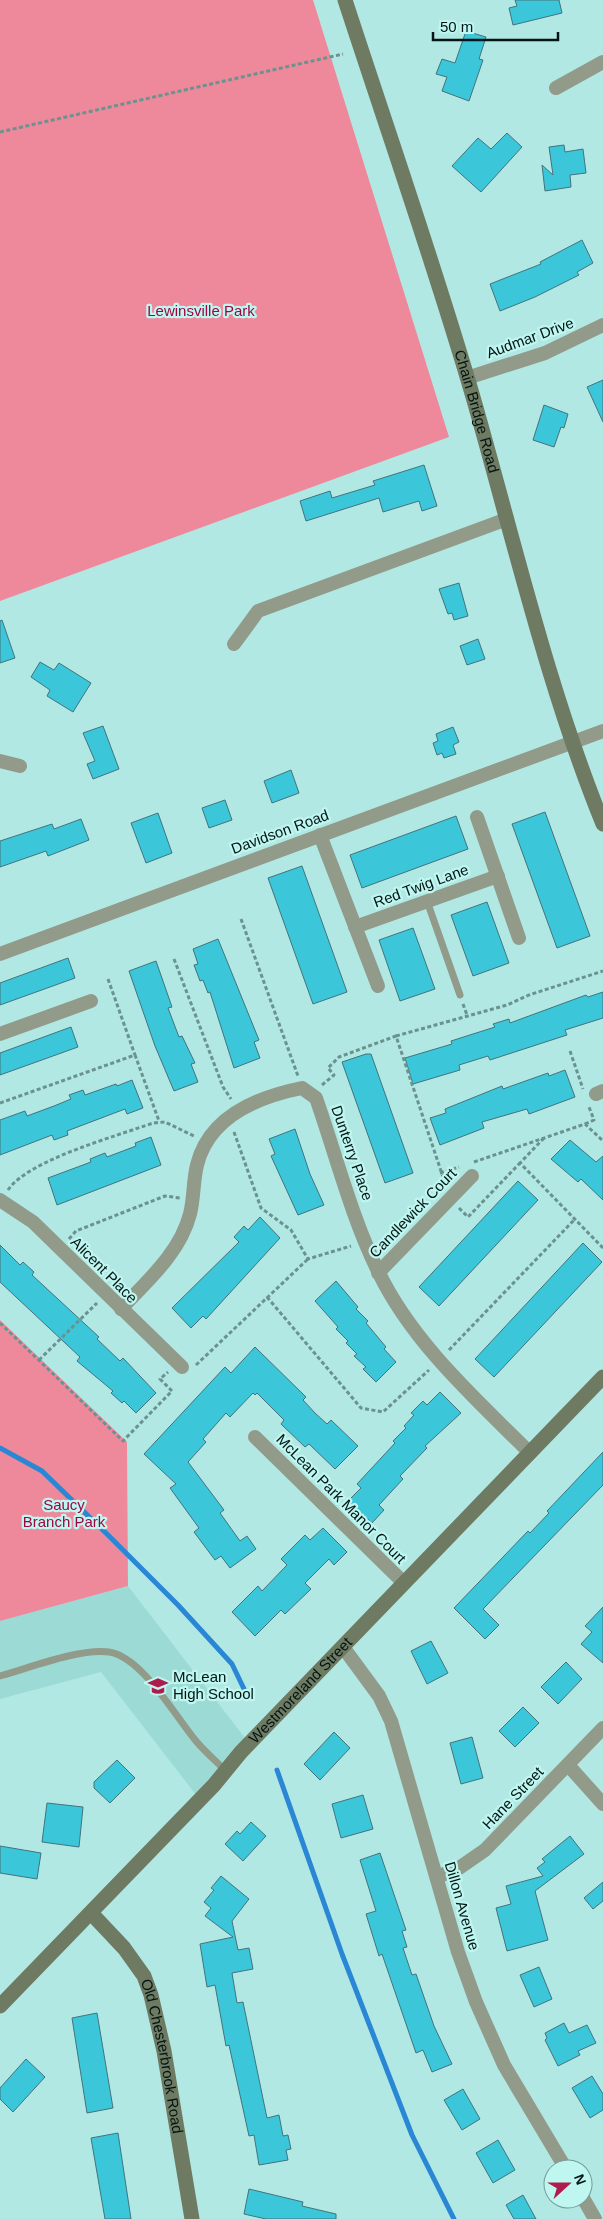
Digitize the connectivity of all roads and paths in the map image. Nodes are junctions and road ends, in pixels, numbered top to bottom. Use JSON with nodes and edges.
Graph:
{"nodes":[{"id":1,"x":346,"y":0,"type":"edge"},
{"id":2,"x":343,"y":54,"type":"dead end"},
{"id":3,"x":603,"y":62,"type":"edge"},
{"id":4,"x":556,"y":88,"type":"dead end"},
{"id":5,"x":0,"y":132,"type":"edge"},
{"id":6,"x":603,"y":325,"type":"edge"},
{"id":7,"x":467,"y":378,"type":"junction"},
{"id":8,"x":507,"y":519,"type":"junction"},
{"id":9,"x":234,"y":644,"type":"dead end"},
{"id":10,"x":603,"y":731,"type":"edge"},
{"id":11,"x":572,"y":743,"type":"junction"},
{"id":12,"x":0,"y":761,"type":"edge"},
{"id":13,"x":20,"y":766,"type":"dead end"},
{"id":14,"x":477,"y":817,"type":"dead end"},
{"id":15,"x":603,"y":824,"type":"edge"},
{"id":16,"x":320,"y":835,"type":"junction"},
{"id":17,"x":498,"y":876,"type":"junction"},
{"id":18,"x":427,"y":901,"type":"junction"},
{"id":19,"x":241,"y":919,"type":"dead end"},
{"id":20,"x":355,"y":927,"type":"junction"},
{"id":21,"x":520,"y":938,"type":"dead end"},
{"id":22,"x":0,"y":954,"type":"edge"},
{"id":23,"x":174,"y":959,"type":"dead end"},
{"id":24,"x":603,"y":971,"type":"edge"},
{"id":25,"x":108,"y":979,"type":"dead end"},
{"id":26,"x":378,"y":986,"type":"dead end"},
{"id":27,"x":460,"y":995,"type":"dead end"},
{"id":28,"x":92,"y":1001,"type":"dead end"},
{"id":29,"x":0,"y":1034,"type":"edge"},
{"id":30,"x":396,"y":1036,"type":"junction"},
{"id":31,"x":135,"y":1055,"type":"junction"},
{"id":32,"x":306,"y":1092,"type":"junction"},
{"id":33,"x":0,"y":1103,"type":"edge"},
{"id":34,"x":233,"y":1114,"type":"junction"},
{"id":35,"x":159,"y":1121,"type":"junction"},
{"id":36,"x":544,"y":1138,"type":"junction"},
{"id":37,"x":603,"y":1141,"type":"edge"},
{"id":38,"x":205,"y":1143,"type":"junction"},
{"id":39,"x":520,"y":1163,"type":"junction"},
{"id":40,"x":440,"y":1173,"type":"junction"},
{"id":41,"x":472,"y":1176,"type":"dead end"},
{"id":42,"x":450,"y":1198,"type":"junction"},
{"id":43,"x":192,"y":1199,"type":"junction"},
{"id":44,"x":0,"y":1200,"type":"edge"},
{"id":45,"x":366,"y":1241,"type":"junction"},
{"id":46,"x":60,"y":1248,"type":"junction"},
{"id":47,"x":603,"y":1248,"type":"edge"},
{"id":48,"x":308,"y":1259,"type":"junction"},
{"id":49,"x":378,"y":1273,"type":"junction"},
{"id":50,"x":106,"y":1294,"type":"junction"},
{"id":51,"x":121,"y":1310,"type":"junction"},
{"id":52,"x":0,"y":1323,"type":"edge"},
{"id":53,"x":39,"y":1360,"type":"junction"},
{"id":54,"x":180,"y":1365,"type":"junction"},
{"id":55,"x":603,"y":1377,"type":"edge"},
{"id":56,"x":255,"y":1437,"type":"dead end"},
{"id":57,"x":530,"y":1453,"type":"junction"},
{"id":58,"x":404,"y":1584,"type":"junction"},
{"id":59,"x":343,"y":1647,"type":"junction"},
{"id":60,"x":0,"y":1676,"type":"edge"},
{"id":61,"x":603,"y":1728,"type":"edge"},
{"id":62,"x":568,"y":1765,"type":"junction"},
{"id":63,"x":226,"y":1771,"type":"junction"},
{"id":64,"x":603,"y":1804,"type":"edge"},
{"id":65,"x":437,"y":1877,"type":"junction"},
{"id":66,"x":90,"y":1913,"type":"junction"},
{"id":67,"x":0,"y":2006,"type":"edge"},
{"id":68,"x":560,"y":2159,"type":"edge"},
{"id":69,"x":192,"y":2219,"type":"edge"}],
"edges":[{"from":1,"to":7,"type":"main road","name":"Chain Bridge Road"},
{"from":2,"to":5,"type":"path"},
{"from":3,"to":4,"type":"street"},
{"from":6,"to":7,"type":"street","name":"Audmar Drive"},
{"from":7,"to":8,"type":"main road","name":"Chain Bridge Road"},
{"from":8,"to":9,"type":"street"},
{"from":8,"to":11,"type":"main road","name":"Chain Bridge Road"},
{"from":10,"to":11,"type":"street","name":"Davidson Road"},
{"from":11,"to":15,"type":"main road","name":"Chain Bridge Road"},
{"from":11,"to":16,"type":"street","name":"Davidson Road"},
{"from":12,"to":13,"type":"street"},
{"from":14,"to":17,"type":"street"},
{"from":16,"to":20,"type":"street"},
{"from":16,"to":22,"type":"street","name":"Davidson Road"},
{"from":17,"to":18,"type":"street","name":"Red Twig Lane"},
{"from":17,"to":21,"type":"street"},
{"from":18,"to":20,"type":"street","name":"Red Twig Lane"},
{"from":18,"to":27,"type":"lane"},
{"from":19,"to":32,"type":"path"},
{"from":20,"to":26,"type":"street"},
{"from":23,"to":34,"type":"path"},
{"from":24,"to":30,"type":"path"},
{"from":25,"to":31,"type":"path"},
{"from":28,"to":29,"type":"street"},
{"from":30,"to":32,"type":"path"},
{"from":30,"to":40,"type":"path"},
{"from":31,"to":33,"type":"path"},
{"from":31,"to":35,"type":"path"},
{"from":32,"to":34,"type":"street"},
{"from":32,"to":45,"type":"street","name":"Dunterry Place"},
{"from":34,"to":38,"type":"street"},
{"from":34,"to":48,"type":"path"},
{"from":35,"to":38,"type":"path"},
{"from":35,"to":44,"type":"path"},
{"from":36,"to":37,"type":"path"},
{"from":36,"to":39,"type":"path"},
{"from":36,"to":40,"type":"path"},
{"from":38,"to":43,"type":"street"},
{"from":39,"to":42,"type":"path"},
{"from":39,"to":47,"type":"path"},
{"from":40,"to":42,"type":"path"},
{"from":41,"to":42,"type":"street","name":"Candlewick Court"},
{"from":42,"to":49,"type":"street","name":"Candlewick Court"},
{"from":43,"to":46,"type":"path"},
{"from":43,"to":51,"type":"street"},
{"from":44,"to":46,"type":"street","name":"Alicent Place"},
{"from":45,"to":48,"type":"path"},
{"from":45,"to":49,"type":"street","name":"Dunterry Place"},
{"from":46,"to":50,"type":"street","name":"Alicent Place"},
{"from":48,"to":54,"type":"path"},
{"from":49,"to":57,"type":"street","name":"Dunterry Place"},
{"from":50,"to":51,"type":"street","name":"Alicent Place"},
{"from":50,"to":53,"type":"path"},
{"from":51,"to":54,"type":"street","name":"Alicent Place"},
{"from":52,"to":53,"type":"path"},
{"from":53,"to":54,"type":"path"},
{"from":55,"to":57,"type":"main road","name":"Westmoreland Street"},
{"from":56,"to":58,"type":"street","name":"McLean Park Manor Court"},
{"from":57,"to":58,"type":"main road","name":"Westmoreland Street"},
{"from":58,"to":59,"type":"main road","name":"Westmoreland Street"},
{"from":59,"to":63,"type":"main road","name":"Westmoreland Street"},
{"from":59,"to":65,"type":"street","name":"Dillon Avenue"},
{"from":60,"to":63,"type":"lane"},
{"from":61,"to":62,"type":"street","name":"Hane Street"},
{"from":62,"to":64,"type":"street"},
{"from":62,"to":65,"type":"street","name":"Hane Street"},
{"from":63,"to":66,"type":"main road","name":"Westmoreland Street"},
{"from":65,"to":68,"type":"street","name":"Dillon Avenue"},
{"from":66,"to":67,"type":"main road","name":"Westmoreland Street"},
{"from":66,"to":69,"type":"main road","name":"Old Chesterbrook Road"}]}
